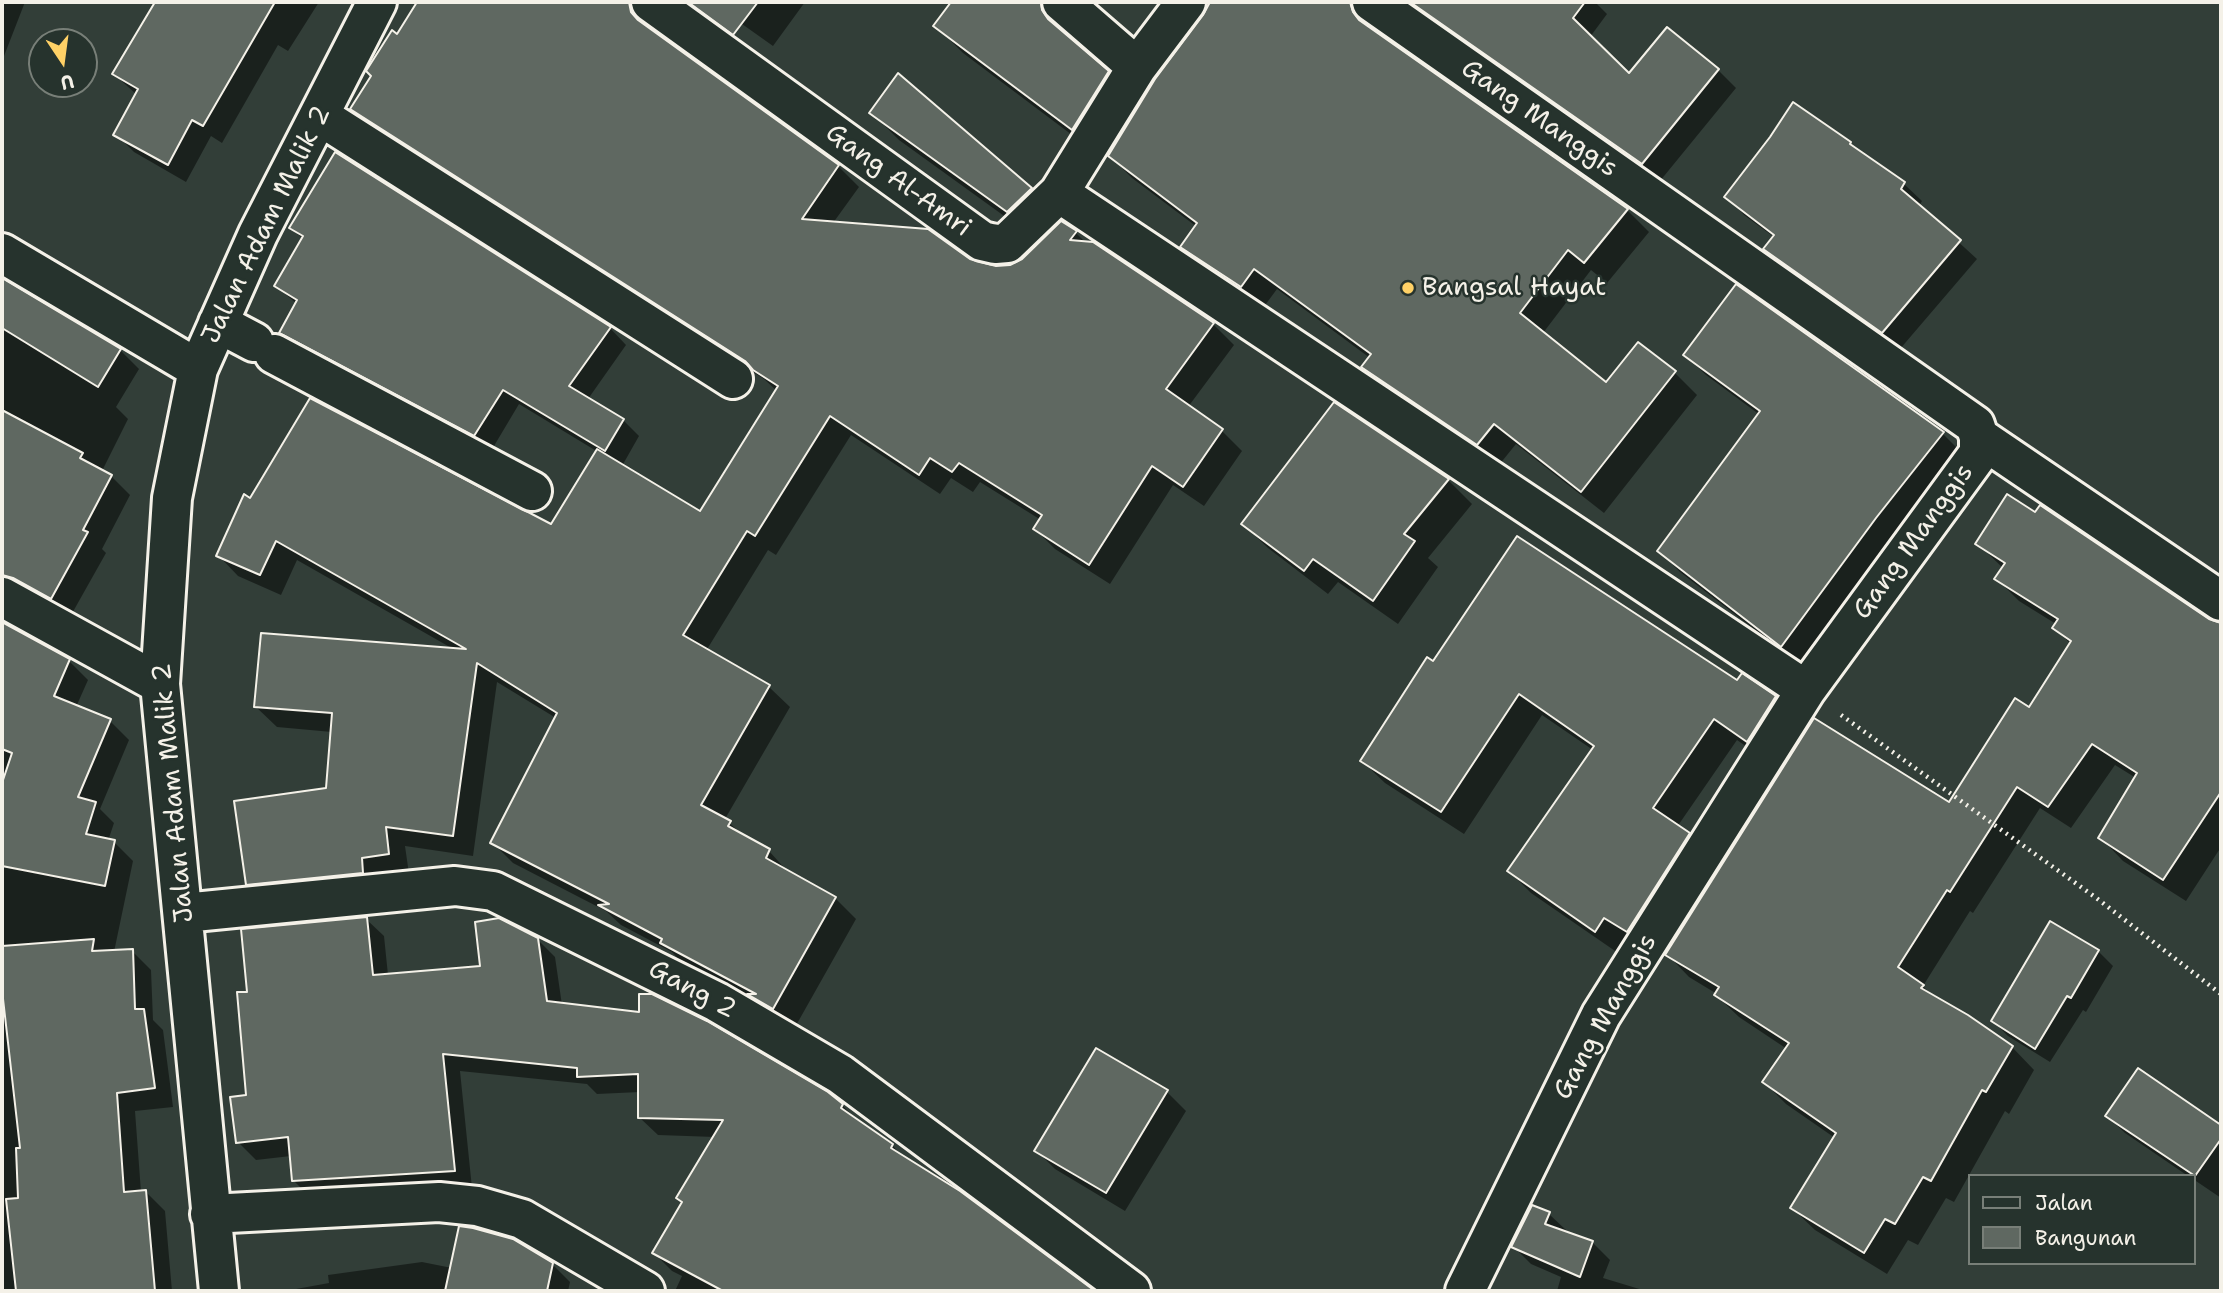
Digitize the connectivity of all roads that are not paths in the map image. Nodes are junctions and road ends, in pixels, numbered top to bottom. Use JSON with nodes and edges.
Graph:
{"nodes":[{"id":1,"x":377,"y":2,"type":"edge"},
{"id":2,"x":651,"y":2,"type":"edge"},
{"id":3,"x":1062,"y":2,"type":"edge"},
{"id":4,"x":1186,"y":2,"type":"edge"},
{"id":5,"x":1372,"y":2,"type":"edge"},
{"id":6,"x":1138,"y":67,"type":"junction"},
{"id":7,"x":320,"y":116,"type":"junction"},
{"id":8,"x":1059,"y":193,"type":"junction"},
{"id":9,"x":2,"y":253,"type":"edge"},
{"id":10,"x":218,"y":323,"type":"junction"},
{"id":11,"x":198,"y":369,"type":"junction"},
{"id":12,"x":733,"y":379,"type":"dead end"},
{"id":13,"x":1979,"y":437,"type":"junction"},
{"id":14,"x":532,"y":491,"type":"dead end"},
{"id":15,"x":2,"y":597,"type":"edge"},
{"id":16,"x":2221,"y":601,"type":"edge"},
{"id":17,"x":160,"y":684,"type":"junction"},
{"id":18,"x":1806,"y":690,"type":"junction"},
{"id":19,"x":184,"y":914,"type":"junction"},
{"id":20,"x":210,"y":1214,"type":"junction"},
{"id":21,"x":219,"y":1291,"type":"edge"},
{"id":22,"x":645,"y":1291,"type":"edge"},
{"id":23,"x":1131,"y":1291,"type":"edge"},
{"id":24,"x":1465,"y":1291,"type":"edge"}],
"edges":[{"from":1,"to":7,"type":"street","name":"Jalan Adam Malik 2"},
{"from":2,"to":8,"type":"street","name":"Gang Al-Amri"},
{"from":3,"to":6,"type":"street"},
{"from":4,"to":6,"type":"street","name":"Gang Al-Amri"},
{"from":5,"to":13,"type":"street","name":"Gang Manggis"},
{"from":6,"to":8,"type":"street","name":"Gang Al-Amri"},
{"from":7,"to":10,"type":"street","name":"Jalan Adam Malik 2"},
{"from":7,"to":12,"type":"street"},
{"from":8,"to":18,"type":"street"},
{"from":9,"to":11,"type":"street"},
{"from":10,"to":11,"type":"street","name":"Jalan Adam Malik 2"},
{"from":10,"to":14,"type":"street"},
{"from":11,"to":17,"type":"street","name":"Jalan Adam Malik 2"},
{"from":13,"to":16,"type":"street"},
{"from":13,"to":18,"type":"street","name":"Gang Manggis"},
{"from":15,"to":17,"type":"street"},
{"from":17,"to":19,"type":"street","name":"Jalan Adam Malik 2"},
{"from":18,"to":24,"type":"street","name":"Gang Manggis"},
{"from":19,"to":20,"type":"street","name":"Jalan Adam Malik 2"},
{"from":19,"to":23,"type":"street","name":"Gang 2"},
{"from":20,"to":21,"type":"street","name":"Jalan Adam Malik 2"},
{"from":20,"to":22,"type":"street"}]}
